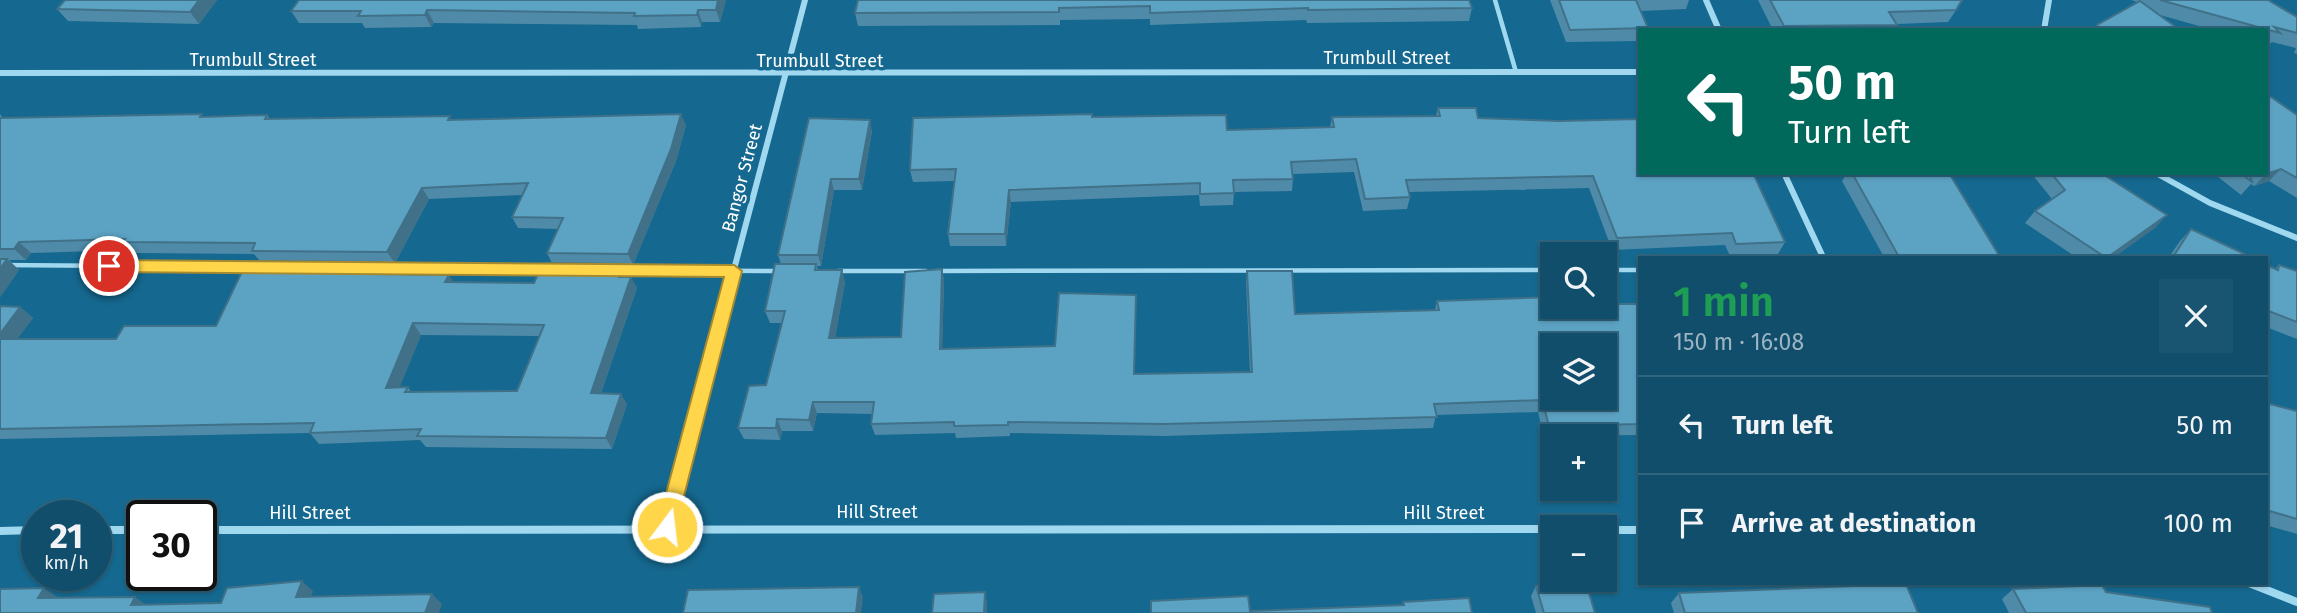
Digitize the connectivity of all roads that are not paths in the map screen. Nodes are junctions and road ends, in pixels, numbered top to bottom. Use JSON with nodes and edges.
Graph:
{"nodes":[{"id":1,"x":805,"y":0,"type":"edge"},
{"id":2,"x":1495,"y":0,"type":"edge"},
{"id":3,"x":1706,"y":0,"type":"edge"},
{"id":4,"x":2049,"y":0,"type":"edge"},
{"id":5,"x":1718,"y":28,"type":"edge"},
{"id":6,"x":2044,"y":28,"type":"edge"},
{"id":7,"x":1516,"y":72,"type":"junction"},
{"id":8,"x":1638,"y":72,"type":"edge"},
{"id":9,"x":0,"y":74,"type":"edge"},
{"id":10,"x":785,"y":75,"type":"junction"},
{"id":11,"x":1785,"y":175,"type":"edge"},
{"id":12,"x":2160,"y":175,"type":"edge"},
{"id":13,"x":2297,"y":238,"type":"edge"},
{"id":14,"x":1823,"y":256,"type":"edge"},
{"id":15,"x":0,"y":265,"type":"edge"},
{"id":16,"x":263,"y":267,"type":"edge"},
{"id":17,"x":374,"y":268,"type":"edge"},
{"id":18,"x":554,"y":270,"type":"edge"},
{"id":19,"x":609,"y":270,"type":"edge"},
{"id":20,"x":1540,"y":270,"type":"edge"},
{"id":21,"x":1617,"y":270,"type":"edge"},
{"id":22,"x":1638,"y":270,"type":"edge"},
{"id":23,"x":734,"y":271,"type":"junction"},
{"id":24,"x":789,"y":271,"type":"edge"},
{"id":25,"x":831,"y":271,"type":"edge"},
{"id":26,"x":667,"y":527,"type":"junction"},
{"id":27,"x":1540,"y":529,"type":"edge"},
{"id":28,"x":21,"y":530,"type":"edge"},
{"id":29,"x":217,"y":530,"type":"edge"},
{"id":30,"x":1617,"y":530,"type":"edge"},
{"id":31,"x":1638,"y":530,"type":"edge"},
{"id":32,"x":0,"y":531,"type":"edge"},
{"id":33,"x":2254,"y":585,"type":"edge"},
{"id":34,"x":2297,"y":602,"type":"edge"}],
"edges":[{"from":1,"to":10,"type":"street","name":"Bangor Street"},
{"from":2,"to":7,"type":"lane"},
{"from":3,"to":5,"type":"street"},
{"from":4,"to":6,"type":"street"},
{"from":7,"to":8,"type":"street","name":"Trumbull Street"},
{"from":7,"to":10,"type":"street","name":"Trumbull Street"},
{"from":9,"to":10,"type":"street","name":"Trumbull Street"},
{"from":10,"to":23,"type":"street","name":"Bangor Street"},
{"from":11,"to":14,"type":"street"},
{"from":12,"to":13,"type":"street"},
{"from":15,"to":16,"type":"lane"},
{"from":17,"to":18,"type":"lane"},
{"from":19,"to":23,"type":"lane"},
{"from":20,"to":25,"type":"lane"},
{"from":21,"to":22,"type":"lane"},
{"from":23,"to":24,"type":"lane"},
{"from":23,"to":26,"type":"street","name":"Bangor Street"},
{"from":26,"to":27,"type":"street","name":"Hill Street"},
{"from":26,"to":29,"type":"street","name":"Hill Street"},
{"from":28,"to":32,"type":"street"},
{"from":30,"to":31,"type":"street"},
{"from":33,"to":34,"type":"street"}]}
